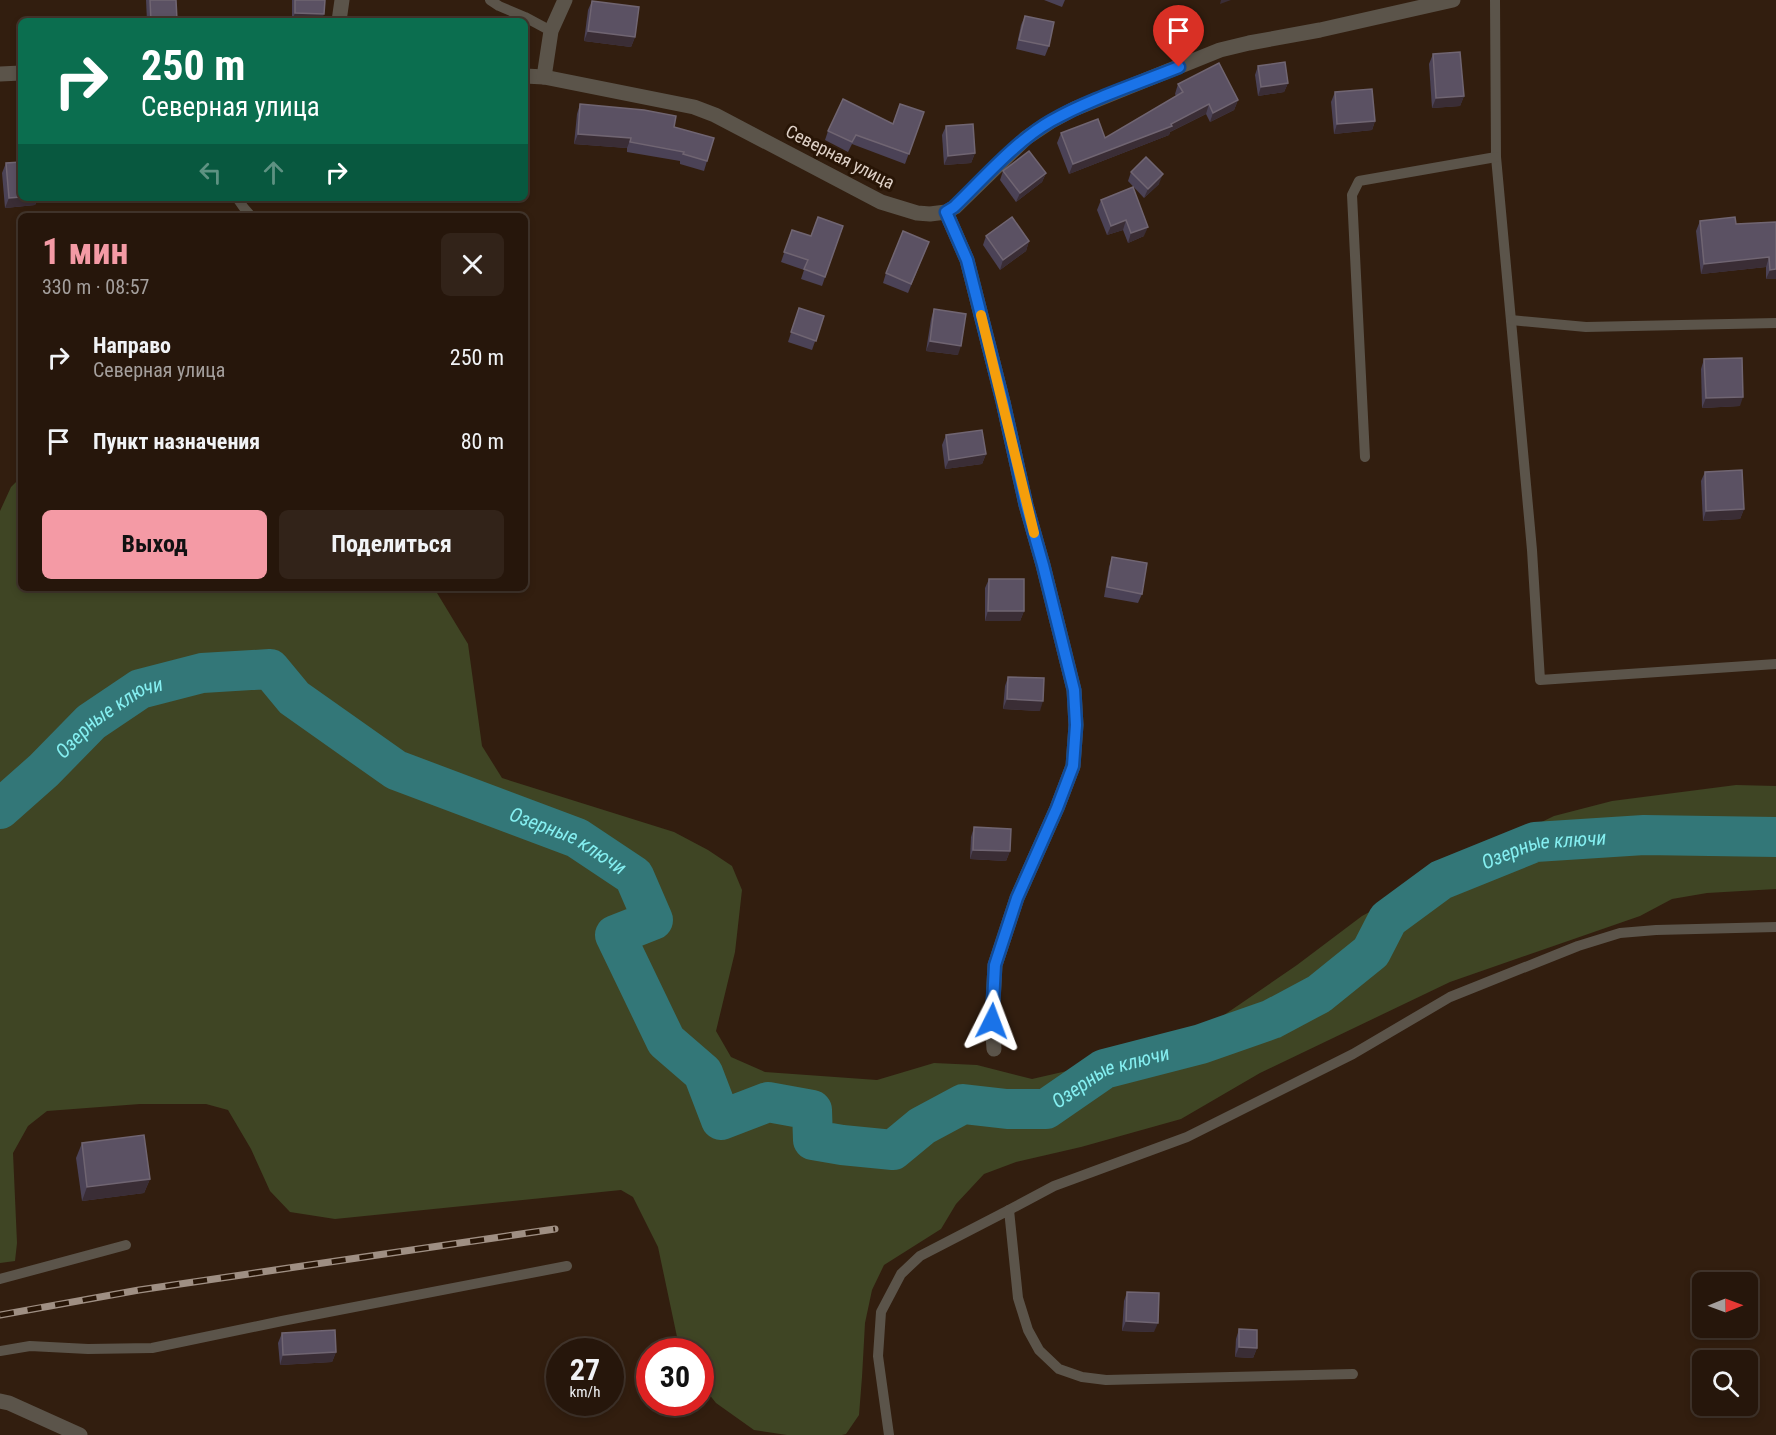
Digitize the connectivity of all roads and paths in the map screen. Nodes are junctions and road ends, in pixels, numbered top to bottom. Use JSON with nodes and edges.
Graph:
{"nodes":[{"id":1,"x":342,"y":0,"type":"edge"},
{"id":2,"x":490,"y":0,"type":"edge"},
{"id":3,"x":565,"y":0,"type":"edge"},
{"id":4,"x":1453,"y":0,"type":"edge"},
{"id":5,"x":1495,"y":0,"type":"edge"},
{"id":6,"x":339,"y":18,"type":"edge"},
{"id":7,"x":527,"y":18,"type":"edge"},
{"id":8,"x":528,"y":19,"type":"edge"},
{"id":9,"x":551,"y":32,"type":"junction"},
{"id":10,"x":18,"y":73,"type":"edge"},
{"id":11,"x":0,"y":74,"type":"edge"},
{"id":12,"x":528,"y":76,"type":"edge"},
{"id":13,"x":544,"y":77,"type":"junction"},
{"id":14,"x":1497,"y":157,"type":"junction"},
{"id":15,"x":239,"y":201,"type":"edge"},
{"id":16,"x":946,"y":212,"type":"junction"},
{"id":17,"x":248,"y":213,"type":"edge"},
{"id":18,"x":1511,"y":320,"type":"junction"},
{"id":19,"x":1776,"y":323,"type":"edge"},
{"id":20,"x":1365,"y":457,"type":"dead end"},
{"id":21,"x":1776,"y":664,"type":"edge"},
{"id":22,"x":1776,"y":927,"type":"edge"},
{"id":23,"x":994,"y":1049,"type":"dead end"},
{"id":24,"x":1009,"y":1210,"type":"junction"},
{"id":25,"x":126,"y":1245,"type":"dead end"},
{"id":26,"x":567,"y":1266,"type":"dead end"},
{"id":27,"x":0,"y":1279,"type":"edge"},
{"id":28,"x":0,"y":1351,"type":"edge"},
{"id":29,"x":1353,"y":1374,"type":"dead end"},
{"id":30,"x":0,"y":1401,"type":"edge"},
{"id":31,"x":80,"y":1435,"type":"edge"},
{"id":32,"x":890,"y":1435,"type":"edge"}],
"edges":[{"from":1,"to":6,"type":"street"},
{"from":2,"to":7,"type":"lane"},
{"from":3,"to":9,"type":"street"},
{"from":4,"to":16,"type":"street"},
{"from":5,"to":14,"type":"lane"},
{"from":8,"to":9,"type":"lane"},
{"from":9,"to":13,"type":"street"},
{"from":10,"to":11,"type":"street"},
{"from":12,"to":13,"type":"street","name":"Северная улица"},
{"from":13,"to":16,"type":"street","name":"Северная улица"},
{"from":14,"to":18,"type":"lane"},
{"from":14,"to":20,"type":"lane"},
{"from":15,"to":17,"type":"lane"},
{"from":16,"to":23,"type":"street"},
{"from":18,"to":19,"type":"lane"},
{"from":18,"to":21,"type":"lane"},
{"from":22,"to":24,"type":"lane"},
{"from":24,"to":29,"type":"lane"},
{"from":24,"to":32,"type":"lane"},
{"from":25,"to":27,"type":"lane"},
{"from":26,"to":28,"type":"lane"},
{"from":30,"to":31,"type":"street"}]}
